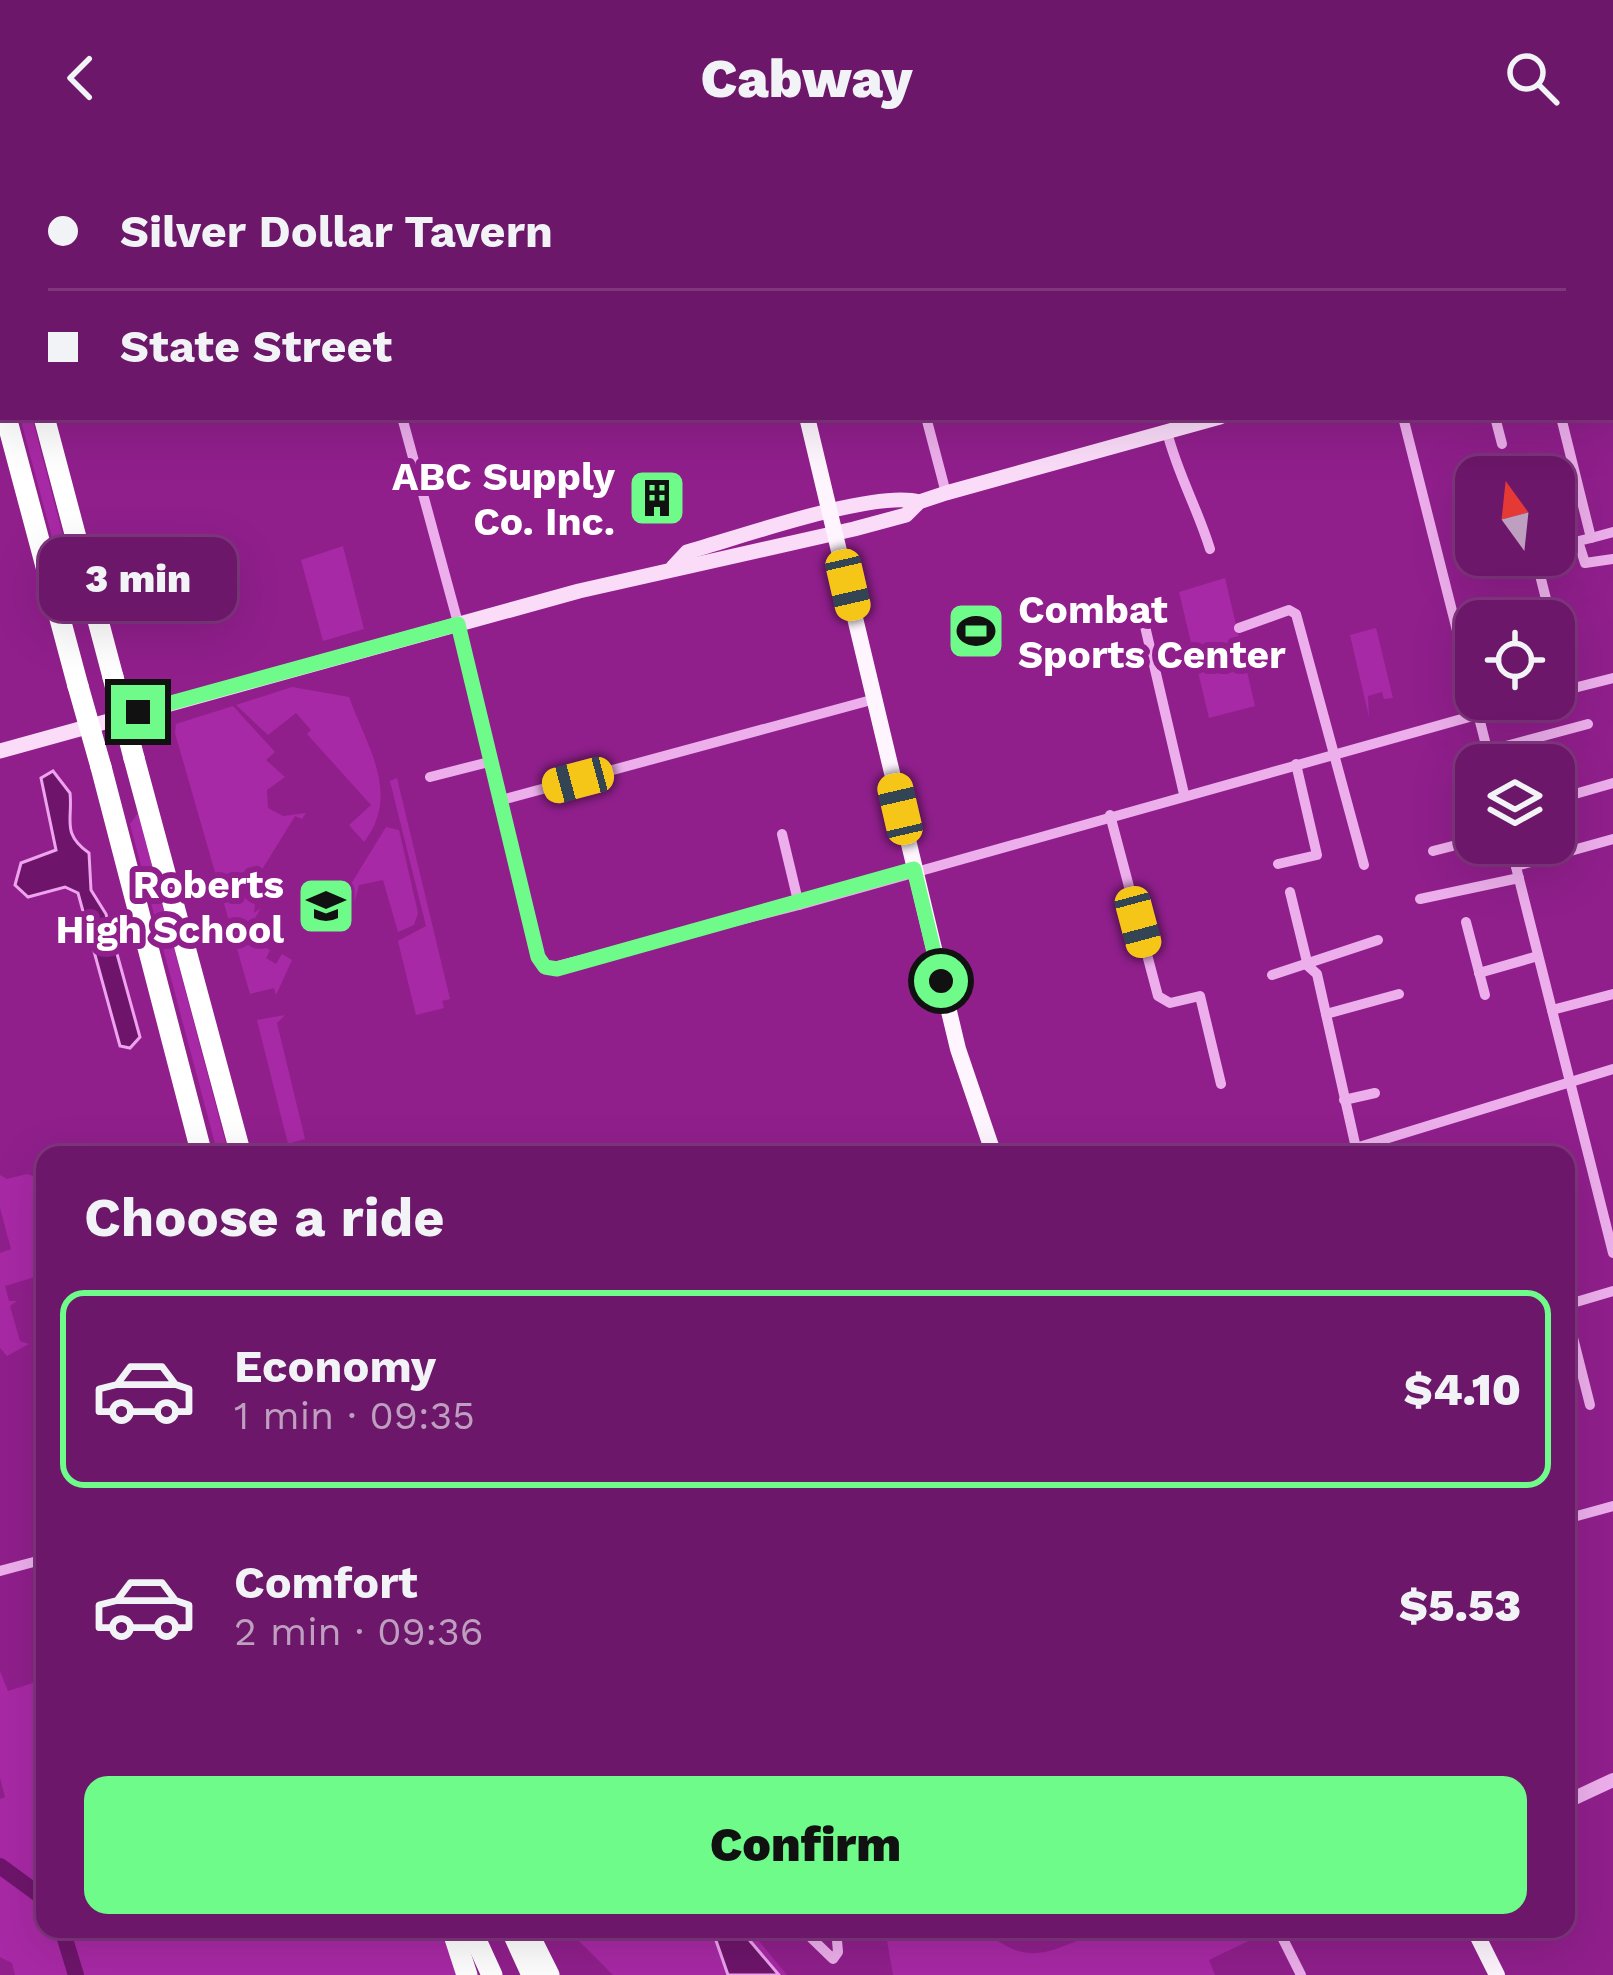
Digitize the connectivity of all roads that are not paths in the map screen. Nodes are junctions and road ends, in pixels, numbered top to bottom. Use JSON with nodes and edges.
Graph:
{"nodes":[{"id":1,"x":7,"y":420,"type":"edge"},
{"id":2,"x":45,"y":420,"type":"edge"},
{"id":3,"x":403,"y":420,"type":"edge"},
{"id":4,"x":808,"y":420,"type":"edge"},
{"id":5,"x":927,"y":420,"type":"edge"},
{"id":6,"x":1209,"y":420,"type":"edge"},
{"id":7,"x":1404,"y":420,"type":"edge"},
{"id":8,"x":1496,"y":420,"type":"edge"},
{"id":9,"x":1562,"y":420,"type":"edge"},
{"id":10,"x":1167,"y":432,"type":"junction"},
{"id":11,"x":1502,"y":444,"type":"dead end"},
{"id":12,"x":946,"y":493,"type":"junction"},
{"id":13,"x":919,"y":502,"type":"junction"},
{"id":14,"x":831,"y":514,"type":"junction"},
{"id":15,"x":836,"y":532,"type":"junction"},
{"id":16,"x":1613,"y":532,"type":"edge"},
{"id":17,"x":1585,"y":540,"type":"junction"},
{"id":18,"x":1575,"y":542,"type":"edge"},
{"id":19,"x":1210,"y":549,"type":"dead end"},
{"id":20,"x":1613,"y":559,"type":"edge"},
{"id":21,"x":673,"y":567,"type":"junction"},
{"id":22,"x":1141,"y":609,"type":"dead end"},
{"id":23,"x":1455,"y":623,"type":"edge"},
{"id":24,"x":458,"y":624,"type":"junction"},
{"id":25,"x":1238,"y":628,"type":"dead end"},
{"id":26,"x":1613,"y":677,"type":"edge"},
{"id":27,"x":1575,"y":688,"type":"edge"},
{"id":28,"x":875,"y":699,"type":"junction"},
{"id":29,"x":1457,"y":720,"type":"edge"},
{"id":30,"x":1588,"y":724,"type":"dead end"},
{"id":31,"x":1513,"y":744,"type":"edge"},
{"id":32,"x":0,"y":751,"type":"edge"},
{"id":33,"x":1336,"y":754,"type":"junction"},
{"id":34,"x":489,"y":762,"type":"junction"},
{"id":35,"x":1296,"y":764,"type":"junction"},
{"id":36,"x":430,"y":777,"type":"dead end"},
{"id":37,"x":1613,"y":783,"type":"edge"},
{"id":38,"x":1184,"y":794,"type":"junction"},
{"id":39,"x":1575,"y":794,"type":"edge"},
{"id":40,"x":498,"y":801,"type":"junction"},
{"id":41,"x":1110,"y":815,"type":"junction"},
{"id":42,"x":782,"y":835,"type":"dead end"},
{"id":43,"x":1613,"y":839,"type":"edge"},
{"id":44,"x":1455,"y":845,"type":"edge"},
{"id":45,"x":1433,"y":851,"type":"dead end"},
{"id":46,"x":1278,"y":864,"type":"dead end"},
{"id":47,"x":1515,"y":864,"type":"edge"},
{"id":48,"x":1364,"y":865,"type":"dead end"},
{"id":49,"x":914,"y":869,"type":"junction"},
{"id":50,"x":1517,"y":872,"type":"junction"},
{"id":51,"x":1290,"y":892,"type":"dead end"},
{"id":52,"x":1420,"y":899,"type":"dead end"},
{"id":53,"x":799,"y":904,"type":"junction"},
{"id":54,"x":1466,"y":922,"type":"dead end"},
{"id":55,"x":1378,"y":940,"type":"dead end"},
{"id":56,"x":1538,"y":956,"type":"junction"},
{"id":57,"x":1308,"y":965,"type":"junction"},
{"id":58,"x":1479,"y":973,"type":"junction"},
{"id":59,"x":1272,"y":975,"type":"dead end"},
{"id":60,"x":1399,"y":994,"type":"dead end"},
{"id":61,"x":1613,"y":994,"type":"edge"},
{"id":62,"x":1485,"y":995,"type":"dead end"},
{"id":63,"x":1552,"y":1010,"type":"junction"},
{"id":64,"x":1326,"y":1014,"type":"junction"},
{"id":65,"x":1613,"y":1069,"type":"edge"},
{"id":66,"x":1220,"y":1084,"type":"dead end"},
{"id":67,"x":1570,"y":1084,"type":"junction"},
{"id":68,"x":1375,"y":1093,"type":"dead end"},
{"id":69,"x":1344,"y":1100,"type":"junction"},
{"id":70,"x":200,"y":1146,"type":"edge"},
{"id":71,"x":239,"y":1146,"type":"edge"},
{"id":72,"x":991,"y":1146,"type":"edge"},
{"id":73,"x":1358,"y":1146,"type":"edge"},
{"id":74,"x":1379,"y":1146,"type":"edge"},
{"id":75,"x":1613,"y":1253,"type":"edge"},
{"id":76,"x":1613,"y":1291,"type":"edge"},
{"id":77,"x":1575,"y":1304,"type":"edge"},
{"id":78,"x":1575,"y":1344,"type":"edge"},
{"id":79,"x":1590,"y":1405,"type":"dead end"},
{"id":80,"x":1613,"y":1506,"type":"edge"},
{"id":81,"x":1575,"y":1517,"type":"edge"},
{"id":82,"x":36,"y":1561,"type":"edge"},
{"id":83,"x":0,"y":1571,"type":"edge"},
{"id":84,"x":1613,"y":1780,"type":"edge"},
{"id":85,"x":1575,"y":1798,"type":"edge"},
{"id":86,"x":455,"y":1938,"type":"edge"},
{"id":87,"x":475,"y":1938,"type":"edge"},
{"id":88,"x":515,"y":1938,"type":"edge"},
{"id":89,"x":530,"y":1938,"type":"edge"},
{"id":90,"x":811,"y":1938,"type":"edge"},
{"id":91,"x":837,"y":1938,"type":"edge"},
{"id":92,"x":1282,"y":1938,"type":"edge"},
{"id":93,"x":1478,"y":1938,"type":"edge"},
{"id":94,"x":467,"y":1975,"type":"edge"},
{"id":95,"x":492,"y":1975,"type":"edge"},
{"id":96,"x":532,"y":1975,"type":"edge"},
{"id":97,"x":549,"y":1975,"type":"edge"},
{"id":98,"x":1301,"y":1975,"type":"edge"},
{"id":99,"x":1497,"y":1975,"type":"edge"}],
"edges":[{"from":1,"to":70,"type":"highway","bridge":true},
{"from":2,"to":71,"type":"highway","bridge":true},
{"from":3,"to":24,"type":"street"},
{"from":4,"to":14,"type":"main road"},
{"from":5,"to":12,"type":"street"},
{"from":6,"to":10,"type":"main road"},
{"from":7,"to":23,"type":"street"},
{"from":8,"to":11,"type":"street"},
{"from":9,"to":17,"type":"street"},
{"from":10,"to":12,"type":"main road"},
{"from":10,"to":19,"type":"street"},
{"from":12,"to":13,"type":"main road"},
{"from":13,"to":14,"type":"main road"},
{"from":13,"to":15,"type":"main road"},
{"from":14,"to":15,"type":"main road"},
{"from":14,"to":21,"type":"main road"},
{"from":15,"to":21,"type":"main road"},
{"from":15,"to":28,"type":"main road"},
{"from":16,"to":17,"type":"street"},
{"from":17,"to":18,"type":"street"},
{"from":17,"to":20,"type":"street"},
{"from":21,"to":24,"type":"main road"},
{"from":22,"to":38,"type":"street"},
{"from":24,"to":32,"type":"main road"},
{"from":24,"to":34,"type":"street"},
{"from":25,"to":33,"type":"street"},
{"from":26,"to":27,"type":"street"},
{"from":28,"to":40,"type":"street"},
{"from":28,"to":49,"type":"main road"},
{"from":29,"to":33,"type":"street"},
{"from":30,"to":31,"type":"street"},
{"from":33,"to":35,"type":"street"},
{"from":33,"to":48,"type":"street"},
{"from":34,"to":36,"type":"street"},
{"from":34,"to":40,"type":"street"},
{"from":35,"to":38,"type":"street"},
{"from":35,"to":46,"type":"street"},
{"from":37,"to":39,"type":"street"},
{"from":38,"to":41,"type":"street"},
{"from":40,"to":53,"type":"street"},
{"from":41,"to":49,"type":"street"},
{"from":41,"to":66,"type":"street"},
{"from":42,"to":53,"type":"street"},
{"from":43,"to":50,"type":"street"},
{"from":44,"to":45,"type":"street"},
{"from":47,"to":50,"type":"street"},
{"from":49,"to":53,"type":"street"},
{"from":49,"to":72,"type":"main road"},
{"from":50,"to":52,"type":"street"},
{"from":50,"to":56,"type":"street"},
{"from":51,"to":57,"type":"street"},
{"from":54,"to":58,"type":"street"},
{"from":55,"to":57,"type":"street"},
{"from":56,"to":58,"type":"street"},
{"from":56,"to":63,"type":"street"},
{"from":57,"to":59,"type":"street"},
{"from":57,"to":64,"type":"street"},
{"from":58,"to":62,"type":"street"},
{"from":60,"to":64,"type":"street"},
{"from":61,"to":63,"type":"street"},
{"from":63,"to":67,"type":"street"},
{"from":64,"to":69,"type":"street"},
{"from":65,"to":67,"type":"street"},
{"from":67,"to":74,"type":"street"},
{"from":67,"to":75,"type":"street"},
{"from":68,"to":69,"type":"street"},
{"from":69,"to":73,"type":"street"},
{"from":76,"to":77,"type":"street"},
{"from":78,"to":79,"type":"street"},
{"from":80,"to":81,"type":"street"},
{"from":82,"to":83,"type":"street"},
{"from":84,"to":85,"type":"street"},
{"from":86,"to":94,"type":"highway"},
{"from":87,"to":95,"type":"highway"},
{"from":88,"to":96,"type":"highway"},
{"from":89,"to":97,"type":"highway"},
{"from":90,"to":91,"type":"street"},
{"from":92,"to":98,"type":"street"},
{"from":93,"to":99,"type":"main road"}]}
